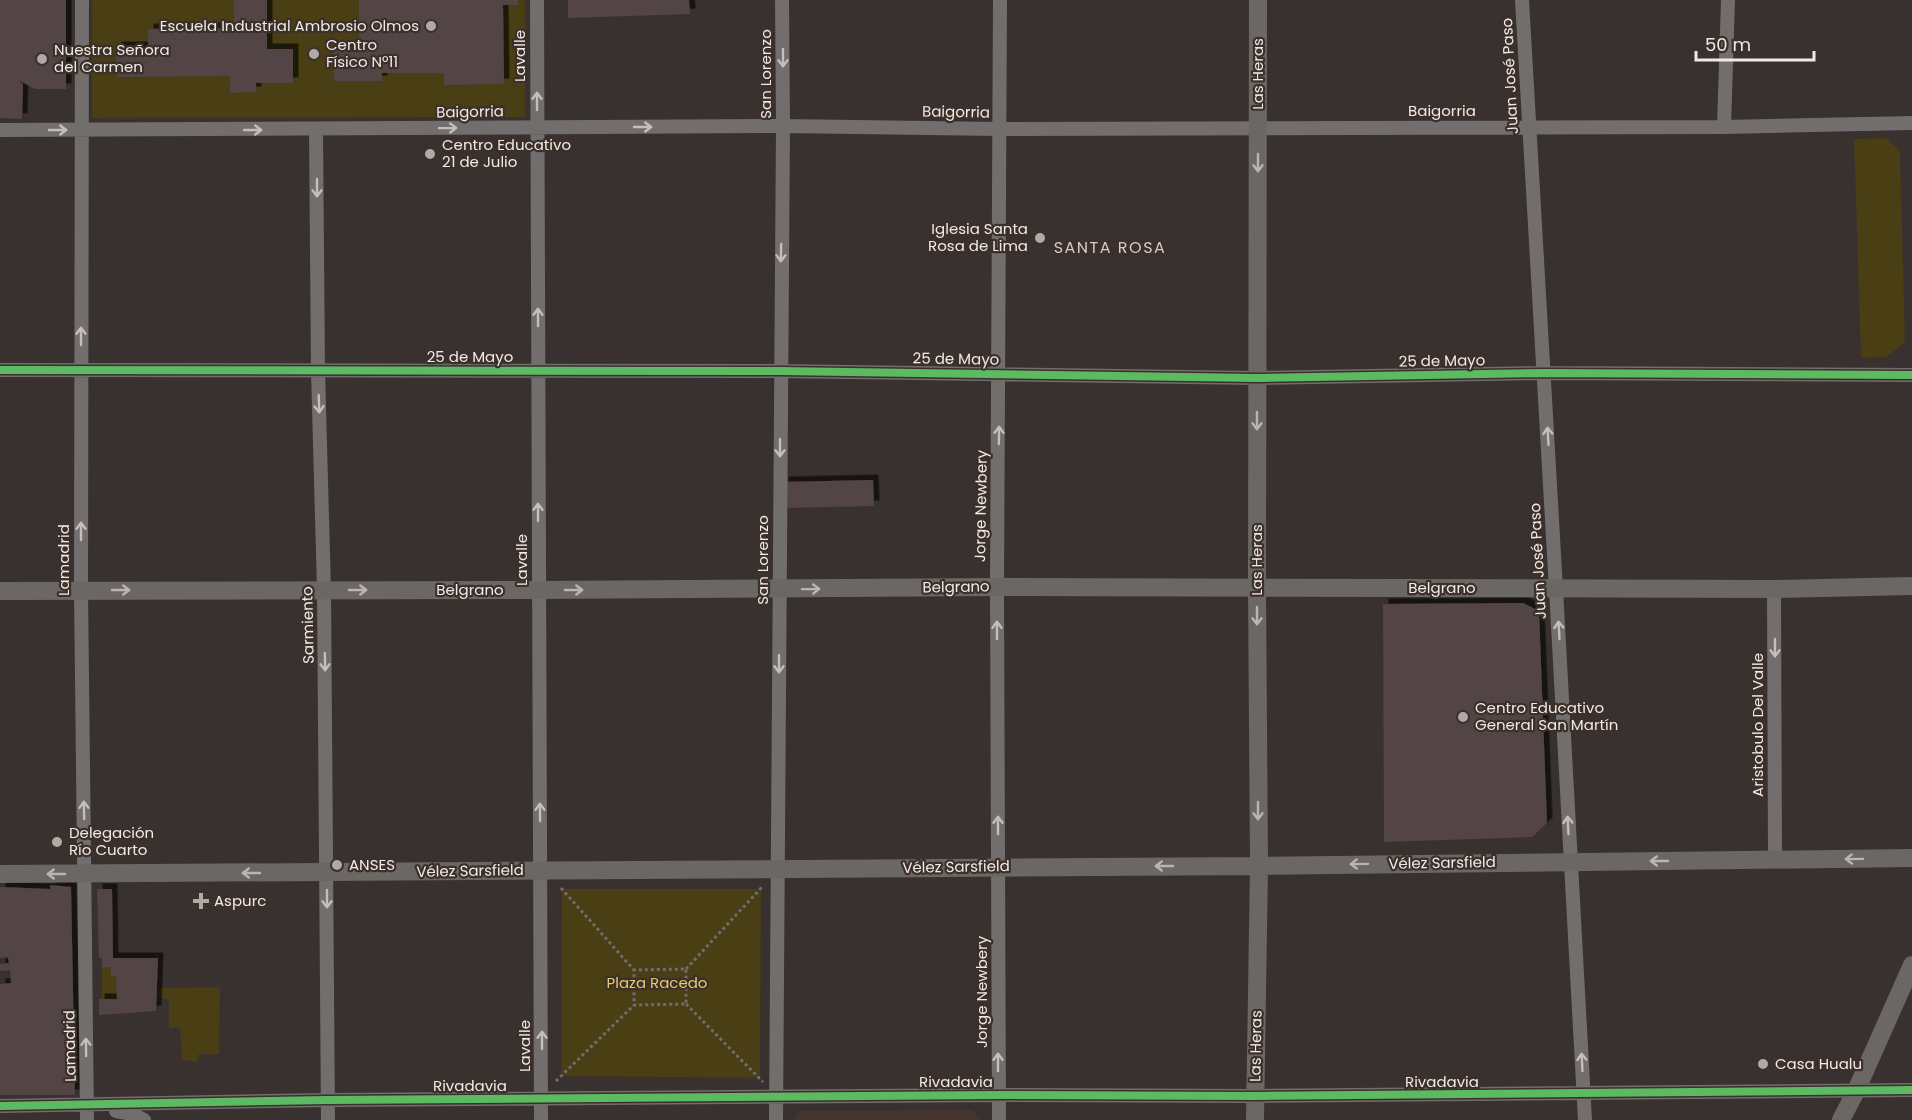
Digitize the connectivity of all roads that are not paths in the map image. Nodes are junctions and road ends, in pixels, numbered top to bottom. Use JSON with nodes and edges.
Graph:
{"nodes":[{"id":1,"x":82,"y":0,"type":"edge"},
{"id":2,"x":537,"y":0,"type":"edge"},
{"id":3,"x":782,"y":0,"type":"edge"},
{"id":4,"x":1000,"y":0,"type":"edge"},
{"id":5,"x":1258,"y":0,"type":"edge"},
{"id":6,"x":1522,"y":0,"type":"edge"},
{"id":7,"x":1728,"y":0,"type":"edge"},
{"id":8,"x":1912,"y":123,"type":"edge"},
{"id":9,"x":783,"y":126,"type":"junction"},
{"id":10,"x":1258,"y":127,"type":"junction"},
{"id":11,"x":1529,"y":127,"type":"junction"},
{"id":12,"x":1724,"y":127,"type":"junction"},
{"id":13,"x":537,"y":128,"type":"junction"},
{"id":14,"x":999,"y":129,"type":"junction"},
{"id":15,"x":0,"y":130,"type":"edge"},
{"id":16,"x":82,"y":130,"type":"junction"},
{"id":17,"x":316,"y":130,"type":"junction"},
{"id":18,"x":0,"y":370,"type":"edge"},
{"id":19,"x":81,"y":370,"type":"junction"},
{"id":20,"x":318,"y":371,"type":"junction"},
{"id":21,"x":539,"y":371,"type":"junction"},
{"id":22,"x":780,"y":371,"type":"junction"},
{"id":23,"x":999,"y":373,"type":"junction"},
{"id":24,"x":1544,"y":373,"type":"junction"},
{"id":25,"x":1912,"y":375,"type":"edge"},
{"id":26,"x":1257,"y":378,"type":"junction"},
{"id":27,"x":1912,"y":586,"type":"edge"},
{"id":28,"x":997,"y":587,"type":"junction"},
{"id":29,"x":1257,"y":587,"type":"junction"},
{"id":30,"x":779,"y":589,"type":"junction"},
{"id":31,"x":1556,"y":589,"type":"junction"},
{"id":32,"x":81,"y":590,"type":"junction"},
{"id":33,"x":324,"y":590,"type":"junction"},
{"id":34,"x":538,"y":590,"type":"junction"},
{"id":35,"x":1774,"y":590,"type":"junction"},
{"id":36,"x":0,"y":591,"type":"edge"},
{"id":37,"x":1912,"y":858,"type":"edge"},
{"id":38,"x":1775,"y":860,"type":"junction"},
{"id":39,"x":1570,"y":862,"type":"junction"},
{"id":40,"x":998,"y":866,"type":"junction"},
{"id":41,"x":1258,"y":866,"type":"junction"},
{"id":42,"x":777,"y":869,"type":"junction"},
{"id":43,"x":541,"y":870,"type":"junction"},
{"id":44,"x":327,"y":873,"type":"junction"},
{"id":45,"x":0,"y":874,"type":"edge"},
{"id":46,"x":85,"y":874,"type":"junction"},
{"id":47,"x":1912,"y":966,"type":"edge"},
{"id":48,"x":1912,"y":1090,"type":"edge"},
{"id":49,"x":1856,"y":1091,"type":"junction"},
{"id":50,"x":1583,"y":1094,"type":"junction"},
{"id":51,"x":998,"y":1095,"type":"junction"},
{"id":52,"x":776,"y":1096,"type":"junction"},
{"id":53,"x":1255,"y":1096,"type":"junction"},
{"id":54,"x":542,"y":1099,"type":"junction"},
{"id":55,"x":327,"y":1100,"type":"junction"},
{"id":56,"x":0,"y":1106,"type":"edge"},
{"id":57,"x":87,"y":1106,"type":"junction"},
{"id":58,"x":87,"y":1120,"type":"edge"},
{"id":59,"x":97,"y":1120,"type":"edge"},
{"id":60,"x":144,"y":1120,"type":"edge"},
{"id":61,"x":328,"y":1120,"type":"edge"},
{"id":62,"x":541,"y":1120,"type":"edge"},
{"id":63,"x":776,"y":1120,"type":"edge"},
{"id":64,"x":999,"y":1120,"type":"edge"},
{"id":65,"x":1255,"y":1120,"type":"edge"},
{"id":66,"x":1585,"y":1120,"type":"edge"},
{"id":67,"x":1841,"y":1120,"type":"edge"}],
"edges":[{"from":1,"to":16,"type":"street","name":"Lamadrid"},
{"from":13,"to":2,"type":"street","name":"Lavalle","one_way":true},
{"from":3,"to":9,"type":"street","name":"San Lorenzo","one_way":true},
{"from":4,"to":14,"type":"street","name":"Jorge Newbery"},
{"from":5,"to":10,"type":"main road","name":"Las Heras"},
{"from":6,"to":11,"type":"street","name":"Juan José Paso"},
{"from":7,"to":12,"type":"street"},
{"from":8,"to":12,"type":"street","name":"Baigorria"},
{"from":13,"to":9,"type":"street","name":"Baigorria","one_way":true},
{"from":9,"to":14,"type":"street","name":"Baigorria"},
{"from":9,"to":22,"type":"street","name":"San Lorenzo","one_way":true},
{"from":10,"to":11,"type":"street","name":"Baigorria"},
{"from":10,"to":14,"type":"street","name":"Baigorria"},
{"from":10,"to":26,"type":"main road","name":"Las Heras","one_way":true},
{"from":11,"to":12,"type":"street","name":"Baigorria"},
{"from":11,"to":24,"type":"street","name":"Juan José Paso"},
{"from":17,"to":13,"type":"street","name":"Baigorria","one_way":true},
{"from":21,"to":13,"type":"street","name":"Lavalle","one_way":true},
{"from":14,"to":23,"type":"street","name":"Jorge Newbery"},
{"from":15,"to":16,"type":"street","name":"Baigorria","one_way":true},
{"from":16,"to":17,"type":"street","name":"Baigorria","one_way":true},
{"from":19,"to":16,"type":"street","name":"Lamadrid","one_way":true},
{"from":17,"to":20,"type":"street","name":"Sarmiento","one_way":true},
{"from":18,"to":19,"type":"street","name":"25 de Mayo"},
{"from":19,"to":20,"type":"street","name":"25 de Mayo"},
{"from":32,"to":19,"type":"street","name":"Lamadrid","one_way":true},
{"from":20,"to":21,"type":"street","name":"25 de Mayo"},
{"from":20,"to":33,"type":"street","name":"Sarmiento","one_way":true},
{"from":21,"to":22,"type":"street","name":"25 de Mayo"},
{"from":34,"to":21,"type":"street","name":"Lavalle","one_way":true},
{"from":22,"to":23,"type":"street","name":"25 de Mayo"},
{"from":22,"to":30,"type":"street","name":"San Lorenzo","one_way":true},
{"from":23,"to":26,"type":"street","name":"25 de Mayo"},
{"from":28,"to":23,"type":"street","name":"Jorge Newbery","one_way":true},
{"from":24,"to":25,"type":"street","name":"25 de Mayo"},
{"from":24,"to":26,"type":"street","name":"25 de Mayo"},
{"from":31,"to":24,"type":"street","name":"Juan José Paso","one_way":true},
{"from":26,"to":29,"type":"main road","name":"Las Heras","one_way":true},
{"from":27,"to":35,"type":"main road","name":"Belgrano"},
{"from":28,"to":29,"type":"main road","name":"Belgrano"},
{"from":30,"to":28,"type":"main road","name":"Belgrano","one_way":true},
{"from":40,"to":28,"type":"street","name":"Jorge Newbery","one_way":true},
{"from":29,"to":31,"type":"main road","name":"Belgrano"},
{"from":29,"to":41,"type":"main road","name":"Las Heras","one_way":true},
{"from":34,"to":30,"type":"main road","name":"Belgrano","one_way":true},
{"from":30,"to":42,"type":"street","name":"San Lorenzo","one_way":true},
{"from":31,"to":35,"type":"main road","name":"Belgrano"},
{"from":39,"to":31,"type":"street","name":"Juan José Paso","one_way":true},
{"from":32,"to":33,"type":"main road","name":"Belgrano","one_way":true},
{"from":32,"to":36,"type":"main road","name":"Belgrano"},
{"from":46,"to":32,"type":"street","name":"Lamadrid","one_way":true},
{"from":33,"to":34,"type":"main road","name":"Belgrano","one_way":true},
{"from":33,"to":44,"type":"street","name":"Sarmiento","one_way":true},
{"from":43,"to":34,"type":"street","name":"Lavalle","one_way":true},
{"from":35,"to":38,"type":"street","name":"Aristobulo Del Valle","one_way":true},
{"from":37,"to":38,"type":"main road","name":"Vélez Sarsfield","one_way":true},
{"from":38,"to":39,"type":"main road","name":"Vélez Sarsfield","one_way":true},
{"from":39,"to":41,"type":"main road","name":"Vélez Sarsfield","one_way":true},
{"from":50,"to":39,"type":"street","name":"Juan José Paso","one_way":true},
{"from":41,"to":40,"type":"main road","name":"Vélez Sarsfield","one_way":true},
{"from":40,"to":42,"type":"main road","name":"Vélez Sarsfield"},
{"from":51,"to":40,"type":"street","name":"Jorge Newbery","one_way":true},
{"from":41,"to":53,"type":"main road","name":"Las Heras"},
{"from":42,"to":43,"type":"main road","name":"Vélez Sarsfield"},
{"from":42,"to":52,"type":"street","name":"San Lorenzo"},
{"from":43,"to":44,"type":"main road","name":"Vélez Sarsfield"},
{"from":54,"to":43,"type":"street","name":"Lavalle","one_way":true},
{"from":44,"to":46,"type":"main road","name":"Vélez Sarsfield","one_way":true},
{"from":44,"to":55,"type":"street","name":"Sarmiento","one_way":true},
{"from":46,"to":45,"type":"main road","name":"Vélez Sarsfield","one_way":true},
{"from":57,"to":46,"type":"street","name":"Lamadrid","one_way":true},
{"from":47,"to":49,"type":"main road"},
{"from":48,"to":49,"type":"street","name":"Rivadavia"},
{"from":49,"to":50,"type":"street","name":"Rivadavia"},
{"from":49,"to":67,"type":"main road"},
{"from":50,"to":53,"type":"street","name":"Rivadavia"},
{"from":50,"to":66,"type":"street","name":"Juan José Paso"},
{"from":51,"to":52,"type":"street","name":"Rivadavia"},
{"from":51,"to":53,"type":"street","name":"Rivadavia"},
{"from":51,"to":64,"type":"street","name":"Jorge Newbery"},
{"from":52,"to":54,"type":"street","name":"Rivadavia"},
{"from":52,"to":63,"type":"street","name":"San Lorenzo"},
{"from":53,"to":65,"type":"main road","name":"Las Heras"},
{"from":54,"to":55,"type":"street","name":"Rivadavia"},
{"from":54,"to":62,"type":"street","name":"Lavalle"},
{"from":55,"to":57,"type":"street","name":"Rivadavia"},
{"from":55,"to":61,"type":"street","name":"Sarmiento"},
{"from":56,"to":57,"type":"street","name":"Rivadavia"},
{"from":57,"to":58,"type":"street","name":"Lamadrid"},
{"from":57,"to":59,"type":"street"},
{"from":57,"to":60,"type":"street"}]}
